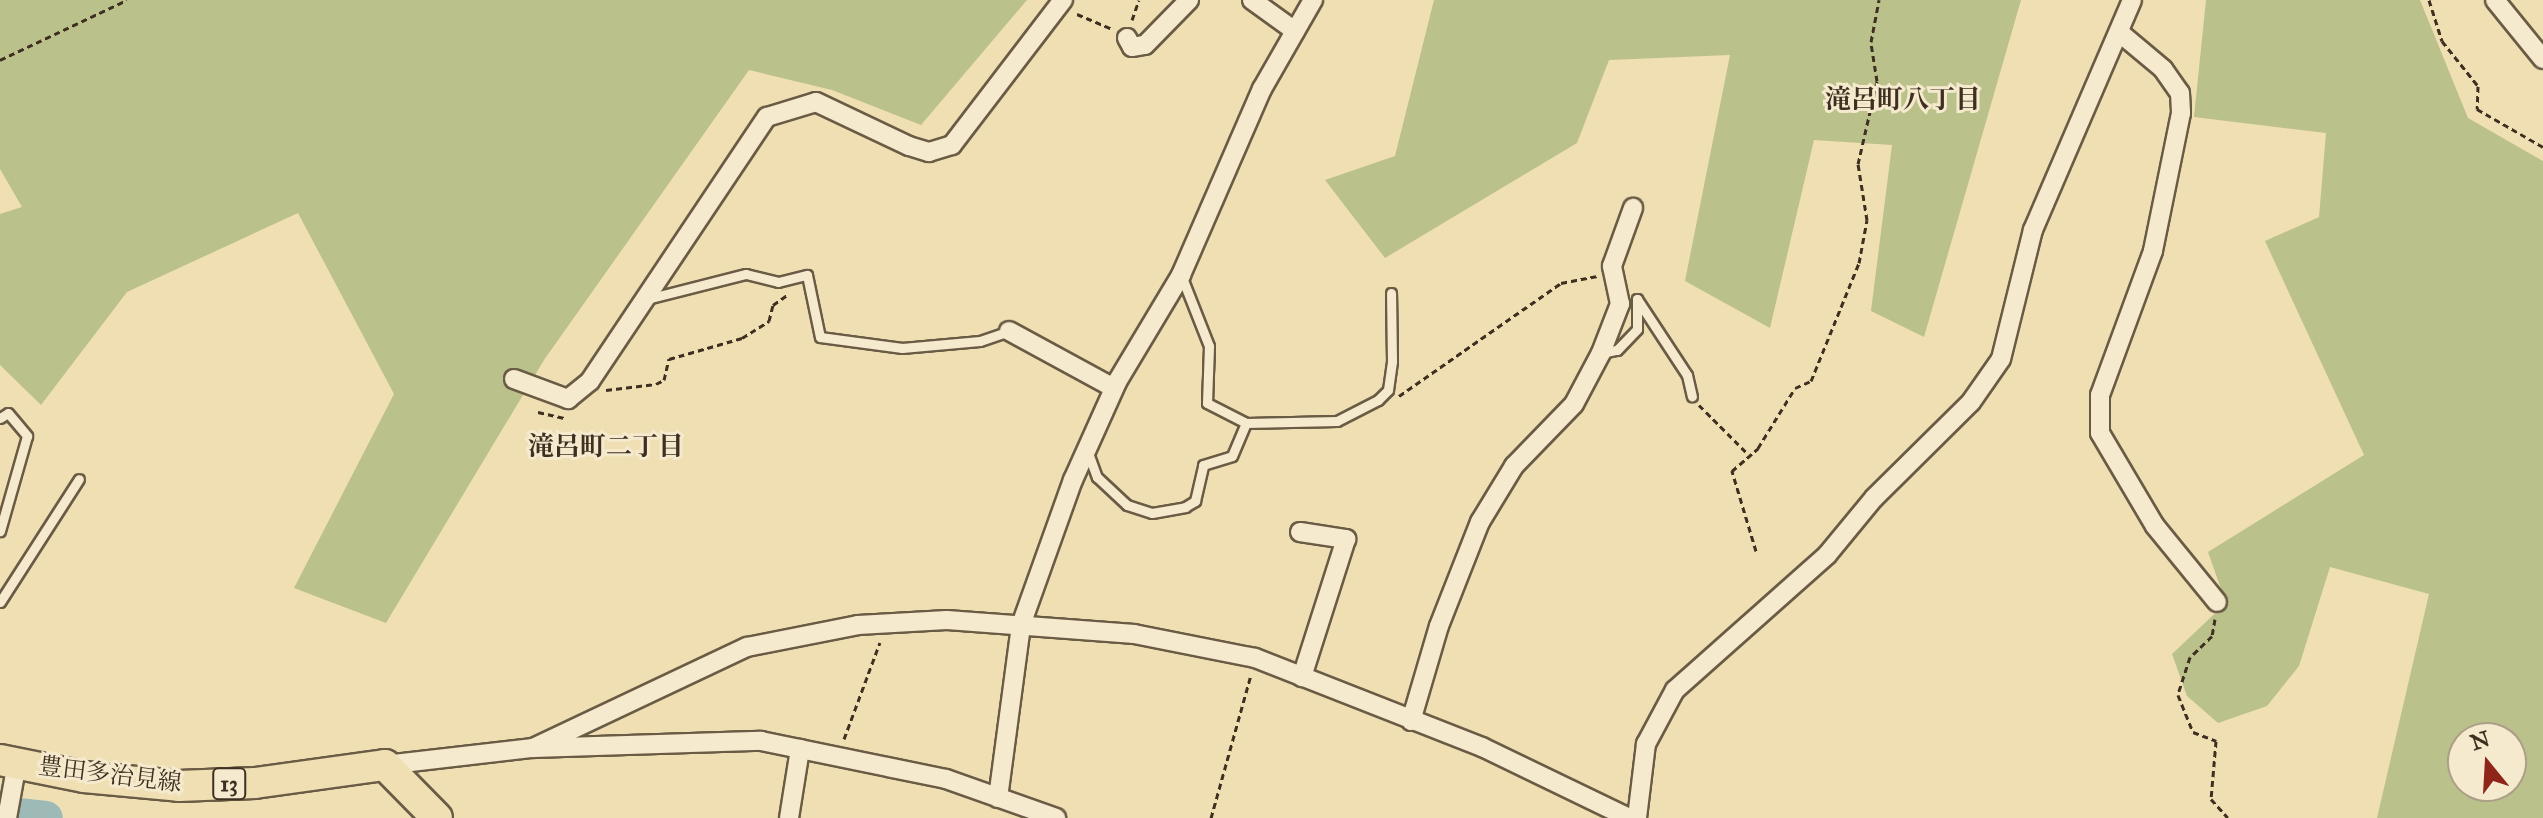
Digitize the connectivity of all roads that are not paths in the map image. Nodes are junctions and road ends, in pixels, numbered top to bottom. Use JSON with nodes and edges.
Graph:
{"nodes":[{"id":1,"x":1063,"y":0,"type":"edge"},
{"id":2,"x":1189,"y":0,"type":"edge"},
{"id":3,"x":1252,"y":0,"type":"edge"},
{"id":4,"x":1313,"y":0,"type":"edge"},
{"id":5,"x":2132,"y":0,"type":"edge"},
{"id":6,"x":2495,"y":0,"type":"edge"},
{"id":7,"x":1295,"y":31,"type":"junction"},
{"id":8,"x":2120,"y":33,"type":"junction"},
{"id":9,"x":1127,"y":38,"type":"road end"},
{"id":10,"x":2543,"y":59,"type":"edge"},
{"id":11,"x":1633,"y":208,"type":"dead end"},
{"id":12,"x":1181,"y":275,"type":"junction"},
{"id":13,"x":1391,"y":293,"type":"dead end"},
{"id":14,"x":644,"y":299,"type":"junction"},
{"id":15,"x":1009,"y":331,"type":"joint"},
{"id":16,"x":1601,"y":353,"type":"junction"},
{"id":17,"x":514,"y":379,"type":"dead end"},
{"id":18,"x":1114,"y":388,"type":"junction"},
{"id":19,"x":1692,"y":396,"type":"road end"},
{"id":20,"x":0,"y":418,"type":"edge"},
{"id":21,"x":1246,"y":423,"type":"junction"},
{"id":22,"x":1087,"y":449,"type":"junction"},
{"id":23,"x":79,"y":479,"type":"dead end"},
{"id":24,"x":0,"y":531,"type":"edge"},
{"id":25,"x":1300,"y":532,"type":"dead end"},
{"id":26,"x":0,"y":602,"type":"edge"},
{"id":27,"x":2217,"y":602,"type":"road end"},
{"id":28,"x":1021,"y":625,"type":"junction"},
{"id":29,"x":1302,"y":677,"type":"junction"},
{"id":30,"x":1411,"y":721,"type":"junction"},
{"id":31,"x":533,"y":748,"type":"junction"},
{"id":32,"x":800,"y":749,"type":"junction"},
{"id":33,"x":385,"y":765,"type":"junction"},
{"id":34,"x":10,"y":766,"type":"edge"},
{"id":35,"x":998,"y":798,"type":"junction"},
{"id":36,"x":434,"y":817,"type":"edge"},
{"id":37,"x":7,"y":818,"type":"edge"},
{"id":38,"x":789,"y":818,"type":"edge"},
{"id":39,"x":1056,"y":818,"type":"edge"},
{"id":40,"x":1629,"y":818,"type":"edge"},
{"id":41,"x":1637,"y":818,"type":"edge"}],
"edges":[{"from":1,"to":14,"type":"street"},
{"from":2,"to":9,"type":"street"},
{"from":3,"to":7,"type":"street"},
{"from":4,"to":7,"type":"street"},
{"from":5,"to":8,"type":"street"},
{"from":6,"to":10,"type":"street"},
{"from":7,"to":12,"type":"street"},
{"from":8,"to":27,"type":"street"},
{"from":8,"to":41,"type":"street"},
{"from":11,"to":16,"type":"street"},
{"from":12,"to":18,"type":"street"},
{"from":12,"to":21,"type":"lane"},
{"from":13,"to":21,"type":"lane"},
{"from":14,"to":15,"type":"lane"},
{"from":14,"to":17,"type":"street"},
{"from":15,"to":18,"type":"street"},
{"from":16,"to":19,"type":"lane"},
{"from":16,"to":30,"type":"street"},
{"from":18,"to":22,"type":"street"},
{"from":20,"to":24,"type":"lane"},
{"from":21,"to":22,"type":"lane"},
{"from":22,"to":28,"type":"street"},
{"from":23,"to":26,"type":"lane"},
{"from":25,"to":29,"type":"street"},
{"from":28,"to":29,"type":"street"},
{"from":28,"to":31,"type":"street"},
{"from":28,"to":35,"type":"street"},
{"from":29,"to":30,"type":"street"},
{"from":30,"to":40,"type":"street"},
{"from":31,"to":32,"type":"street"},
{"from":31,"to":33,"type":"street"},
{"from":32,"to":35,"type":"street"},
{"from":32,"to":38,"type":"street"},
{"from":33,"to":34,"type":"main road","name":"豊田多治見線","number":"13"},
{"from":33,"to":36,"type":"main road"},
{"from":34,"to":37,"type":"street"},
{"from":35,"to":39,"type":"street"}]}
